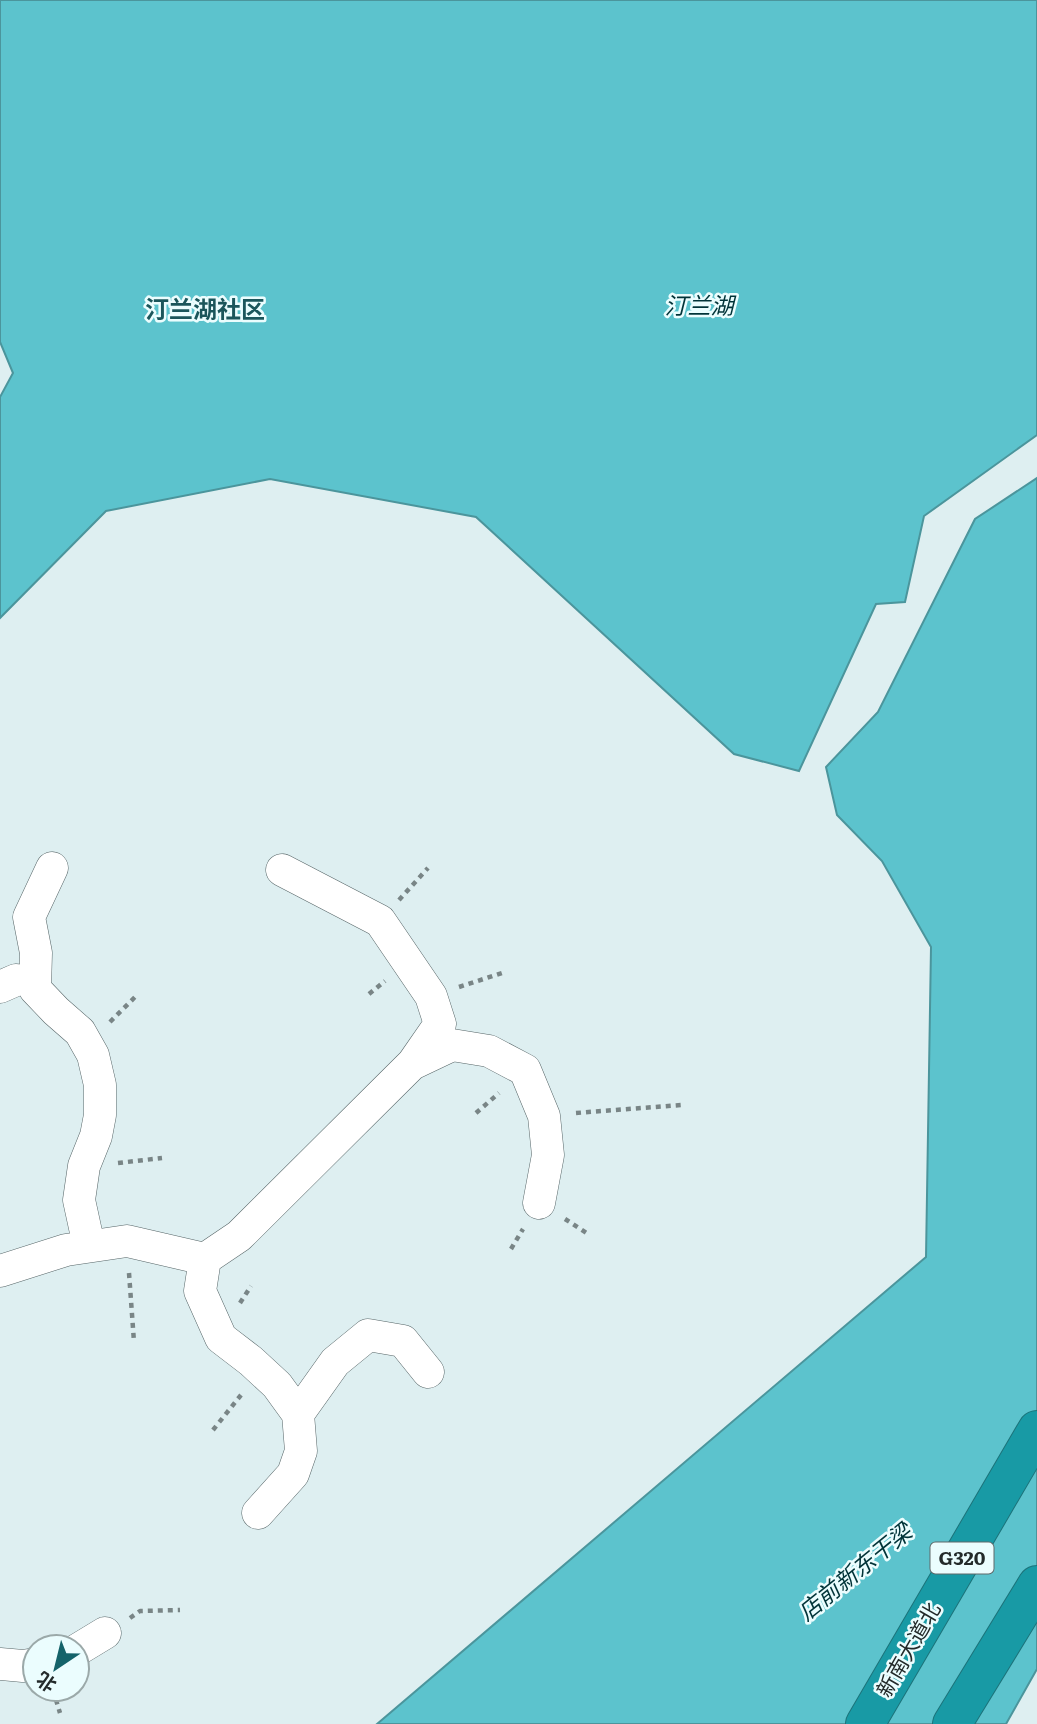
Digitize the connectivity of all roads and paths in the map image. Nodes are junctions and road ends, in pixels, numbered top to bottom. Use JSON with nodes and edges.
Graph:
{"nodes":[{"id":1,"x":428,"y":868,"type":"dead end"},
{"id":2,"x":52,"y":869,"type":"dead end"},
{"id":3,"x":282,"y":870,"type":"dead end"},
{"id":4,"x":380,"y":921,"type":"junction"},
{"id":5,"x":505,"y":972,"type":"dead end"},
{"id":6,"x":17,"y":985,"type":"edge"},
{"id":7,"x":441,"y":1022,"type":"junction"},
{"id":8,"x":681,"y":1105,"type":"dead end"},
{"id":9,"x":544,"y":1116,"type":"junction"},
{"id":10,"x":539,"y":1203,"type":"dead end"},
{"id":11,"x":127,"y":1241,"type":"junction"},
{"id":12,"x":89,"y":1246,"type":"junction"},
{"id":13,"x":205,"y":1259,"type":"junction"},
{"id":14,"x":0,"y":1271,"type":"edge"},
{"id":15,"x":134,"y":1342,"type":"dead end"},
{"id":16,"x":261,"y":1370,"type":"junction"},
{"id":17,"x":428,"y":1372,"type":"dead end"},
{"id":18,"x":298,"y":1414,"type":"junction"},
{"id":19,"x":213,"y":1430,"type":"dead end"},
{"id":20,"x":1037,"y":1430,"type":"edge"},
{"id":21,"x":258,"y":1513,"type":"dead end"},
{"id":22,"x":1037,"y":1585,"type":"edge"},
{"id":23,"x":180,"y":1610,"type":"dead end"},
{"id":24,"x":105,"y":1633,"type":"joint"},
{"id":25,"x":91,"y":1642,"type":"edge"},
{"id":26,"x":0,"y":1664,"type":"edge"},
{"id":27,"x":21,"y":1666,"type":"edge"},
{"id":28,"x":57,"y":1703,"type":"edge"},
{"id":29,"x":60,"y":1713,"type":"dead end"},
{"id":30,"x":865,"y":1724,"type":"edge"},
{"id":31,"x":952,"y":1724,"type":"edge"}],
"edges":[{"from":1,"to":4,"type":"path"},
{"from":2,"to":6,"type":"lane"},
{"from":3,"to":4,"type":"lane"},
{"from":4,"to":7,"type":"lane"},
{"from":5,"to":7,"type":"path"},
{"from":6,"to":12,"type":"lane"},
{"from":7,"to":9,"type":"lane"},
{"from":7,"to":13,"type":"lane"},
{"from":8,"to":9,"type":"path"},
{"from":9,"to":10,"type":"lane"},
{"from":11,"to":12,"type":"lane"},
{"from":11,"to":13,"type":"lane"},
{"from":11,"to":15,"type":"path"},
{"from":12,"to":14,"type":"lane"},
{"from":13,"to":16,"type":"lane"},
{"from":16,"to":18,"type":"lane"},
{"from":16,"to":19,"type":"path"},
{"from":17,"to":18,"type":"lane"},
{"from":18,"to":21,"type":"lane"},
{"from":20,"to":30,"type":"highway","name":"新南大道北","number":"G320"},
{"from":22,"to":31,"type":"highway"},
{"from":23,"to":24,"type":"path"},
{"from":24,"to":25,"type":"lane"},
{"from":26,"to":27,"type":"lane"},
{"from":28,"to":29,"type":"path"}]}
